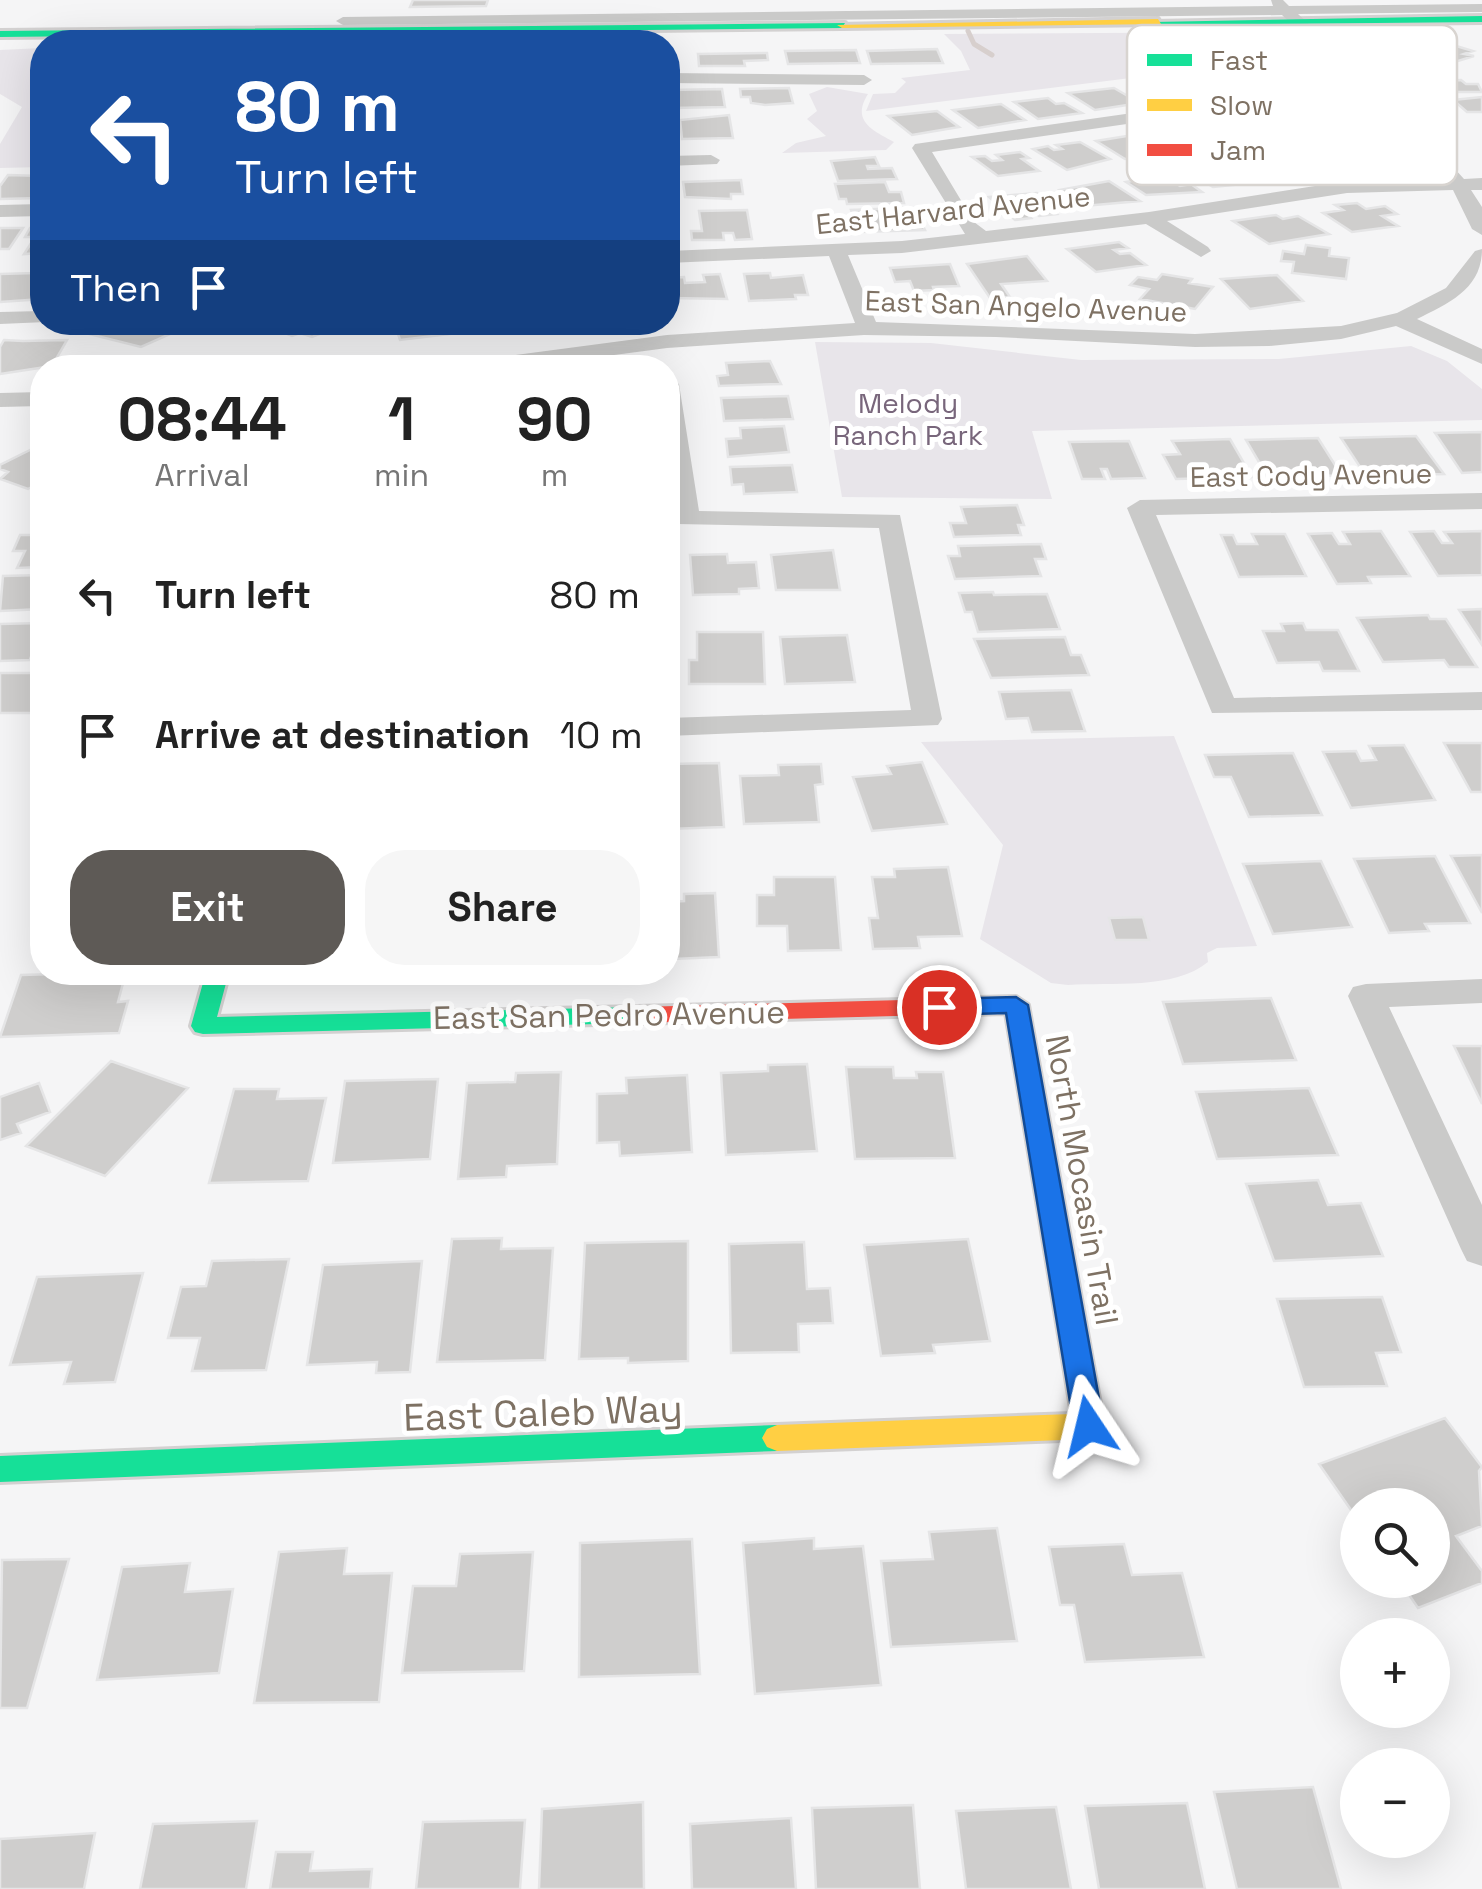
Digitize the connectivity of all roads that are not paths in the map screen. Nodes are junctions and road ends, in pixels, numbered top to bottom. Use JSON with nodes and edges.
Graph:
{"nodes":[{"id":1,"x":351,"y":0,"type":"edge"},
{"id":2,"x":1482,"y":8,"type":"edge"},
{"id":3,"x":1285,"y":10,"type":"edge"},
{"id":4,"x":1482,"y":19,"type":"edge"},
{"id":5,"x":341,"y":26,"type":"junction"},
{"id":6,"x":170,"y":30,"type":"edge"},
{"id":7,"x":435,"y":30,"type":"edge"},
{"id":8,"x":680,"y":32,"type":"edge"},
{"id":9,"x":30,"y":33,"type":"edge"},
{"id":10,"x":0,"y":34,"type":"edge"},
{"id":11,"x":680,"y":78,"type":"edge"},
{"id":12,"x":864,"y":80,"type":"dead end"},
{"id":13,"x":1127,"y":119,"type":"edge"},
{"id":14,"x":711,"y":160,"type":"dead end"},
{"id":15,"x":680,"y":161,"type":"edge"},
{"id":16,"x":1472,"y":184,"type":"edge"},
{"id":17,"x":1430,"y":185,"type":"edge"},
{"id":18,"x":30,"y":210,"type":"edge"},
{"id":19,"x":0,"y":211,"type":"edge"},
{"id":20,"x":1149,"y":218,"type":"junction"},
{"id":21,"x":1482,"y":229,"type":"edge"},
{"id":22,"x":983,"y":238,"type":"junction"},
{"id":23,"x":1201,"y":251,"type":"dead end"},
{"id":24,"x":837,"y":252,"type":"junction"},
{"id":25,"x":1482,"y":255,"type":"edge"},
{"id":26,"x":680,"y":257,"type":"edge"},
{"id":27,"x":30,"y":317,"type":"edge"},
{"id":28,"x":0,"y":318,"type":"edge"},
{"id":29,"x":1398,"y":318,"type":"junction"},
{"id":30,"x":868,"y":329,"type":"junction"},
{"id":31,"x":646,"y":341,"type":"junction"},
{"id":32,"x":555,"y":355,"type":"edge"},
{"id":33,"x":653,"y":355,"type":"edge"},
{"id":34,"x":1482,"y":356,"type":"edge"},
{"id":35,"x":30,"y":399,"type":"edge"},
{"id":36,"x":0,"y":400,"type":"edge"},
{"id":37,"x":680,"y":465,"type":"edge"},
{"id":38,"x":1482,"y":501,"type":"edge"},
{"id":39,"x":1482,"y":702,"type":"edge"},
{"id":40,"x":680,"y":727,"type":"edge"},
{"id":41,"x":214,"y":985,"type":"edge"},
{"id":42,"x":1482,"y":991,"type":"edge"},
{"id":43,"x":1016,"y":1005,"type":"joint"},
{"id":44,"x":1482,"y":1249,"type":"edge"},
{"id":45,"x":1089,"y":1426,"type":"joint"},
{"id":46,"x":0,"y":1469,"type":"edge"}],
"edges":[{"from":1,"to":5,"type":"street"},
{"from":2,"to":3,"type":"street"},
{"from":3,"to":4,"type":"main road"},
{"from":3,"to":5,"type":"street"},
{"from":3,"to":8,"type":"main road"},
{"from":5,"to":6,"type":"main road"},
{"from":5,"to":7,"type":"main road"},
{"from":9,"to":10,"type":"main road"},
{"from":11,"to":12,"type":"street"},
{"from":13,"to":22,"type":"street"},
{"from":14,"to":15,"type":"street"},
{"from":16,"to":21,"type":"street"},
{"from":17,"to":20,"type":"street","name":"East Harvard Avenue"},
{"from":18,"to":19,"type":"street"},
{"from":20,"to":22,"type":"street","name":"East Harvard Avenue"},
{"from":20,"to":23,"type":"street"},
{"from":22,"to":24,"type":"street","name":"East Harvard Avenue"},
{"from":24,"to":26,"type":"street","name":"East Harvard Avenue"},
{"from":24,"to":30,"type":"street"},
{"from":25,"to":29,"type":"street","name":"East San Angelo Avenue"},
{"from":27,"to":28,"type":"street"},
{"from":29,"to":30,"type":"street","name":"East San Angelo Avenue"},
{"from":29,"to":34,"type":"street"},
{"from":30,"to":31,"type":"street","name":"East San Angelo Avenue"},
{"from":31,"to":32,"type":"street","name":"East San Angelo Avenue"},
{"from":31,"to":33,"type":"street"},
{"from":35,"to":36,"type":"street"},
{"from":37,"to":40,"type":"street"},
{"from":38,"to":39,"type":"street","name":"East Cody Avenue"},
{"from":41,"to":43,"type":"main road","name":"East San Pedro Avenue"},
{"from":42,"to":44,"type":"street"},
{"from":43,"to":45,"type":"main road","name":"North Mocasin Trail"},
{"from":45,"to":46,"type":"main road","name":"East Caleb Way"}]}
